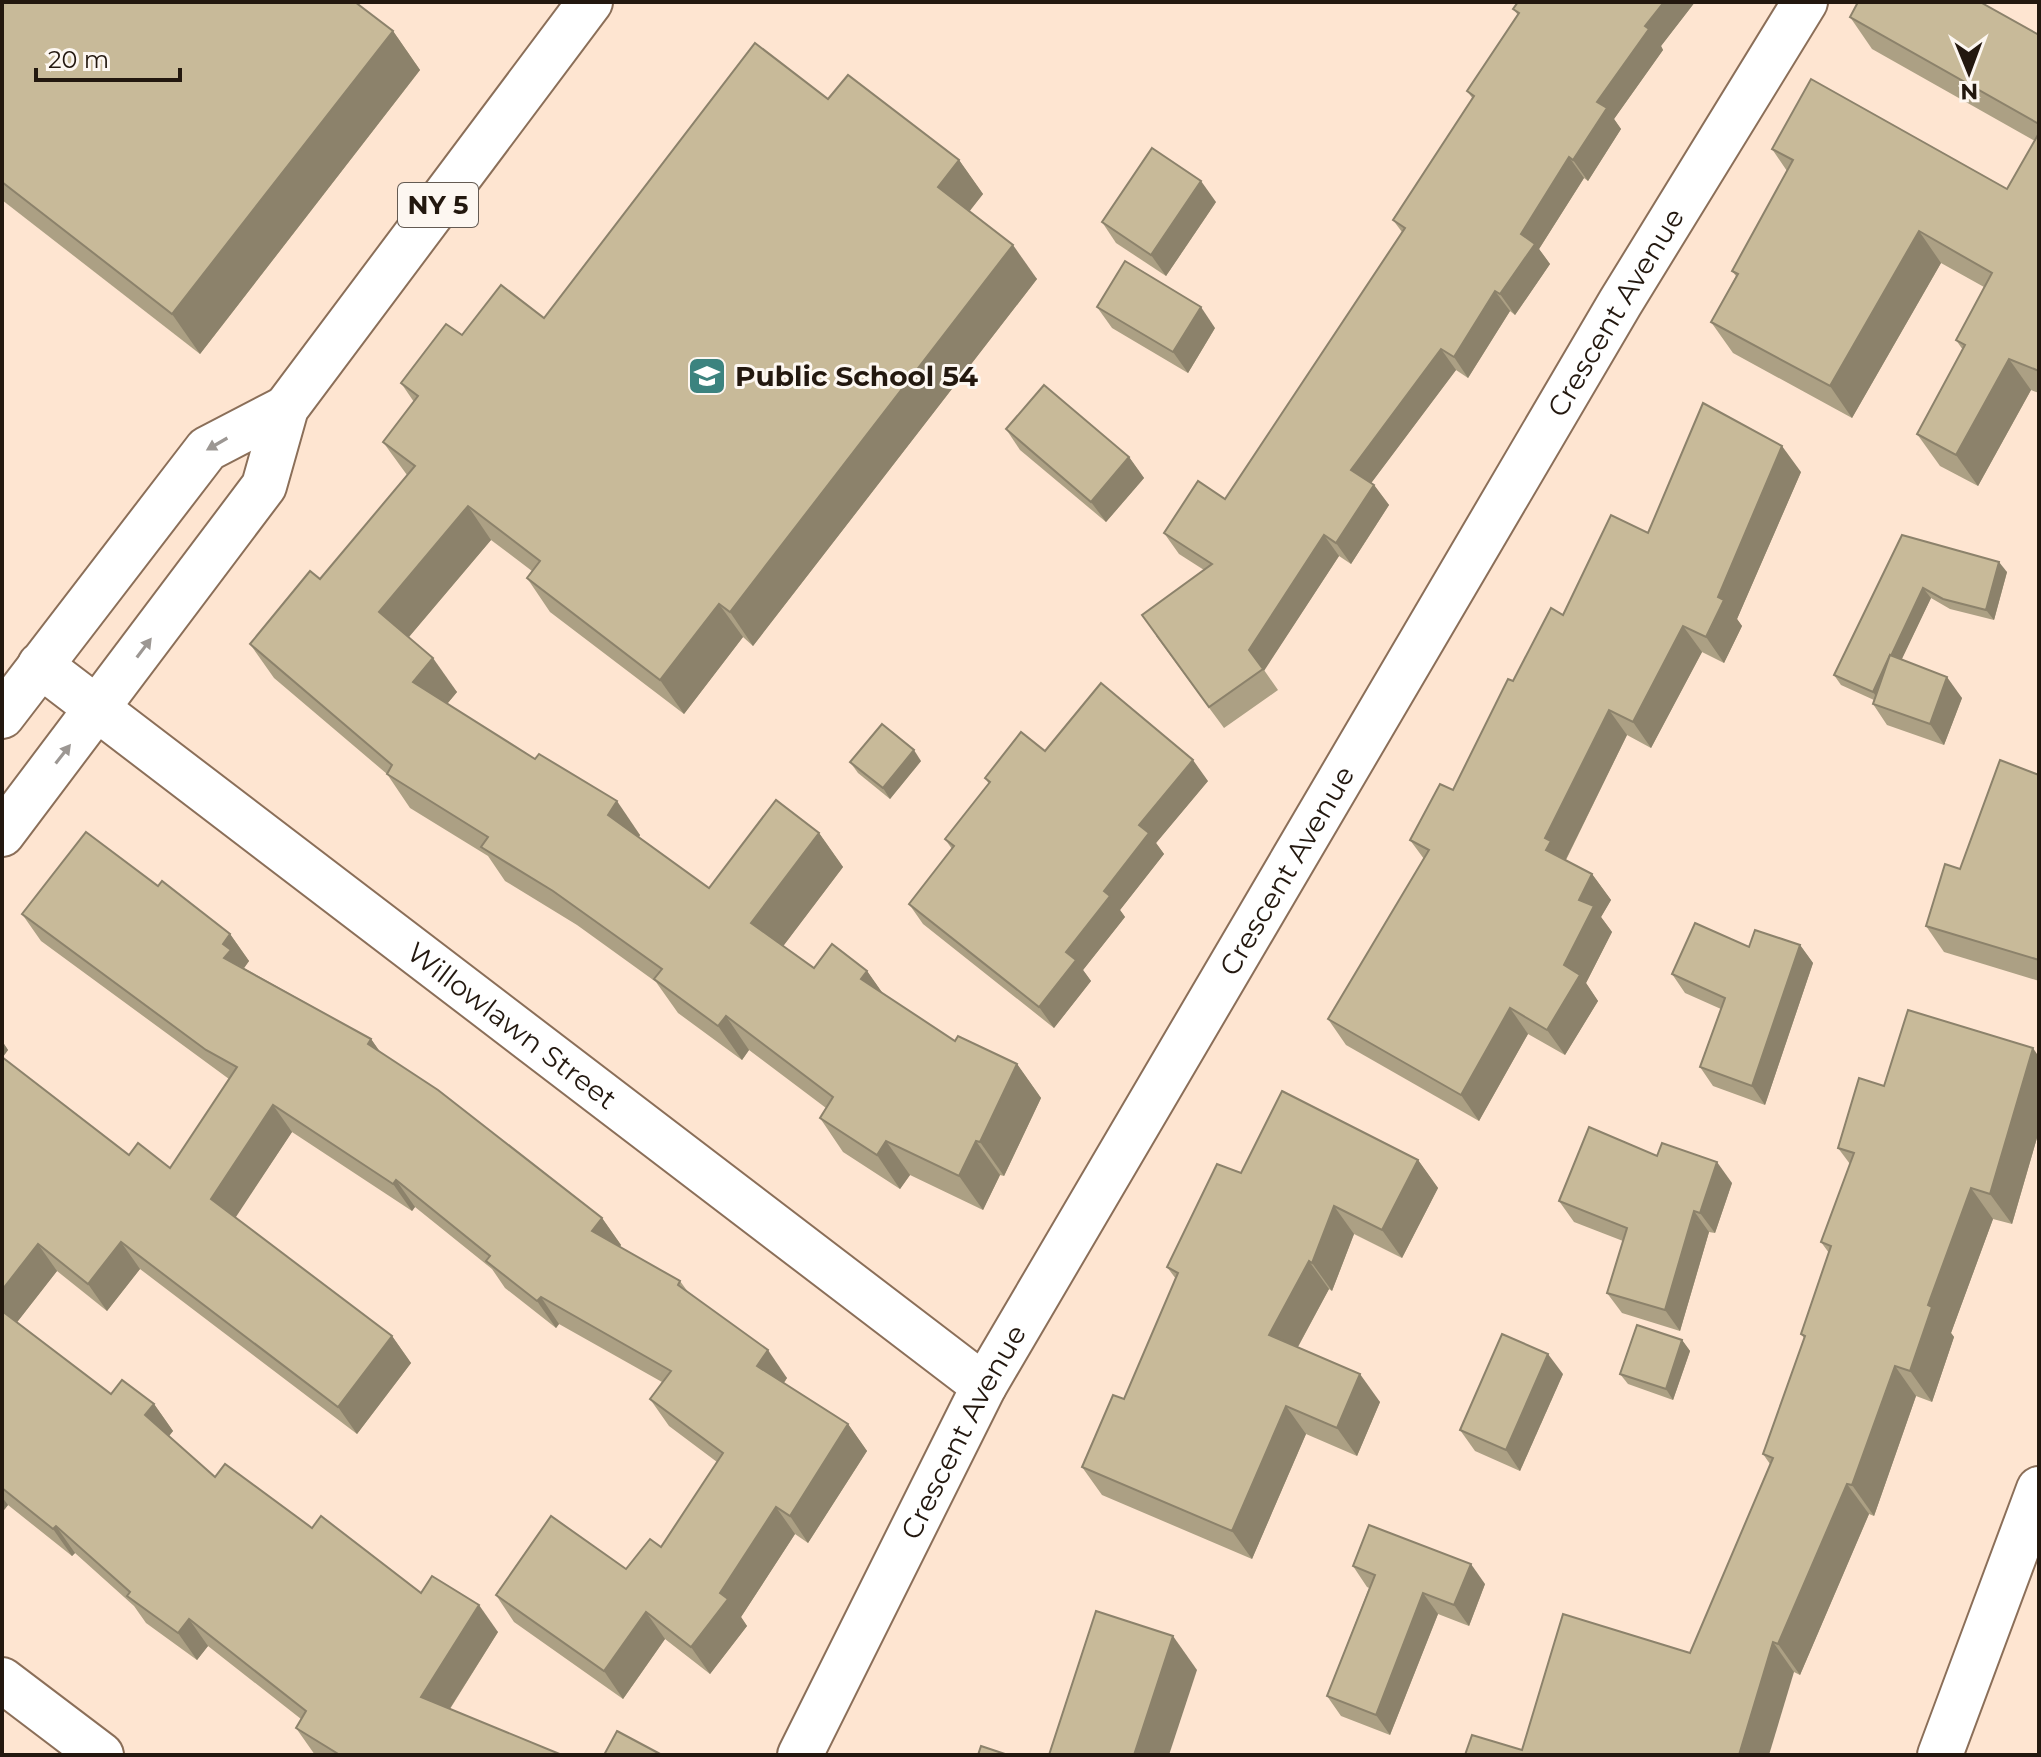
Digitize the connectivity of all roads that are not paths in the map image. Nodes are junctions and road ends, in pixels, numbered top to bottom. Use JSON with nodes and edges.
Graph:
{"nodes":[{"id":1,"x":590,"y":2,"type":"edge"},
{"id":2,"x":1805,"y":2,"type":"edge"},
{"id":3,"x":286,"y":408,"type":"junction"},
{"id":4,"x":40,"y":665,"type":"junction"},
{"id":5,"x":97,"y":710,"type":"junction"},
{"id":6,"x":2,"y":716,"type":"edge"},
{"id":7,"x":2,"y":834,"type":"edge"},
{"id":8,"x":984,"y":1386,"type":"junction"},
{"id":9,"x":2039,"y":1489,"type":"edge"},
{"id":10,"x":2,"y":1680,"type":"edge"},
{"id":11,"x":101,"y":1755,"type":"edge"},
{"id":12,"x":800,"y":1755,"type":"edge"},
{"id":13,"x":1940,"y":1755,"type":"edge"}],
"edges":[{"from":1,"to":3,"type":"street","number":"NY 5"},
{"from":2,"to":8,"type":"street","name":"Crescent Avenue"},
{"from":3,"to":4,"type":"street","number":"NY 5","one_way":true},
{"from":5,"to":3,"type":"street","number":"NY 5","one_way":true},
{"from":4,"to":5,"type":"street","name":"Willowlawn Street"},
{"from":4,"to":6,"type":"street","number":"NY 5"},
{"from":7,"to":5,"type":"street","number":"NY 5","one_way":true},
{"from":5,"to":8,"type":"street","name":"Willowlawn Street"},
{"from":8,"to":12,"type":"street","name":"Crescent Avenue"},
{"from":9,"to":13,"type":"street"},
{"from":10,"to":11,"type":"street"}]}
